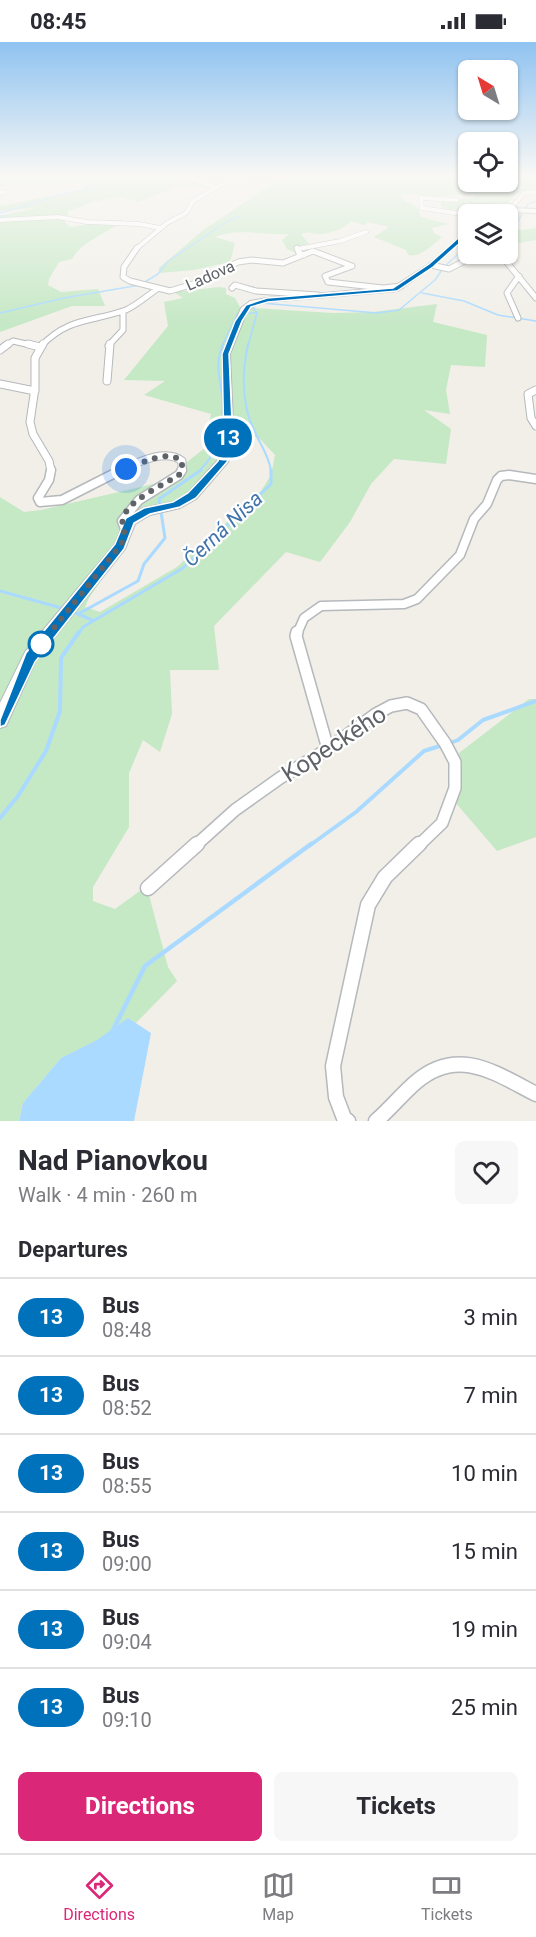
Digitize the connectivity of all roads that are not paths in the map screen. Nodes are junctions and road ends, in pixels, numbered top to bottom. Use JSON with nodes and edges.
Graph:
{"nodes":[{"id":1,"x":147,"y":225,"type":"edge"},
{"id":2,"x":165,"y":225,"type":"edge"},
{"id":3,"x":160,"y":228,"type":"junction"},
{"id":4,"x":366,"y":232,"type":"dead end"},
{"id":5,"x":458,"y":242,"type":"edge"},
{"id":6,"x":304,"y":255,"type":"junction"},
{"id":7,"x":459,"y":264,"type":"edge"},
{"id":8,"x":509,"y":264,"type":"edge"},
{"id":9,"x":434,"y":266,"type":"junction"},
{"id":10,"x":519,"y":276,"type":"junction"},
{"id":11,"x":401,"y":286,"type":"junction"},
{"id":12,"x":232,"y":288,"type":"dead end"},
{"id":13,"x":157,"y":289,"type":"junction"},
{"id":14,"x":318,"y":295,"type":"junction"},
{"id":15,"x":536,"y":298,"type":"edge"},
{"id":16,"x":123,"y":311,"type":"junction"},
{"id":17,"x":518,"y":318,"type":"dead end"},
{"id":18,"x":40,"y":347,"type":"junction"},
{"id":19,"x":0,"y":351,"type":"edge"},
{"id":20,"x":107,"y":381,"type":"dead end"},
{"id":21,"x":0,"y":384,"type":"edge"},
{"id":22,"x":536,"y":390,"type":"edge"},
{"id":23,"x":35,"y":391,"type":"junction"},
{"id":24,"x":536,"y":426,"type":"edge"},
{"id":25,"x":536,"y":479,"type":"edge"},
{"id":26,"x":125,"y":529,"type":"junction"},
{"id":27,"x":0,"y":720,"type":"edge"},
{"id":28,"x":328,"y":749,"type":"junction"},
{"id":29,"x":148,"y":888,"type":"dead end"},
{"id":30,"x":536,"y":1094,"type":"edge"},
{"id":31,"x":348,"y":1121,"type":"edge"},
{"id":32,"x":376,"y":1121,"type":"edge"}],
"edges":[{"from":1,"to":3,"type":"street"},
{"from":2,"to":3,"type":"street","name":"Ladova"},
{"from":3,"to":13,"type":"street","name":"Ladova"},
{"from":4,"to":6,"type":"street"},
{"from":5,"to":9,"type":"street"},
{"from":6,"to":11,"type":"street","name":"Ladova"},
{"from":6,"to":13,"type":"street","name":"Ladova"},
{"from":7,"to":9,"type":"street"},
{"from":8,"to":10,"type":"street"},
{"from":9,"to":11,"type":"street"},
{"from":10,"to":15,"type":"street"},
{"from":10,"to":17,"type":"street"},
{"from":11,"to":14,"type":"street"},
{"from":12,"to":14,"type":"street"},
{"from":13,"to":16,"type":"street"},
{"from":14,"to":26,"type":"street"},
{"from":16,"to":18,"type":"street"},
{"from":16,"to":20,"type":"street"},
{"from":18,"to":19,"type":"street"},
{"from":18,"to":23,"type":"street"},
{"from":21,"to":23,"type":"street"},
{"from":22,"to":24,"type":"street"},
{"from":23,"to":26,"type":"street"},
{"from":25,"to":28,"type":"street"},
{"from":26,"to":27,"type":"street"},
{"from":28,"to":29,"type":"street","name":"Kopeckého"},
{"from":28,"to":31,"type":"street","name":"Kopeckého"},
{"from":30,"to":32,"type":"street"}]}
